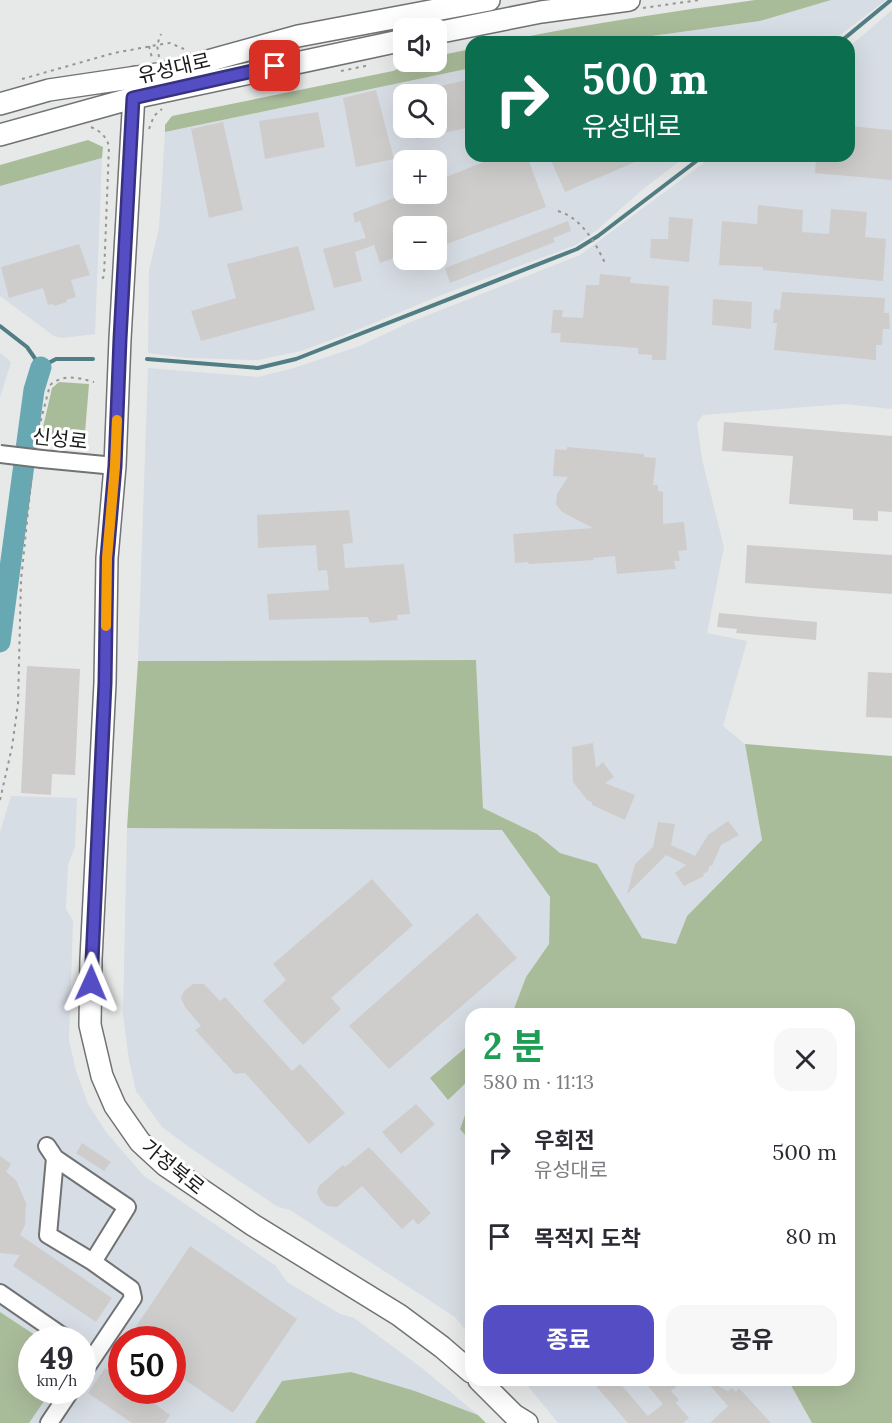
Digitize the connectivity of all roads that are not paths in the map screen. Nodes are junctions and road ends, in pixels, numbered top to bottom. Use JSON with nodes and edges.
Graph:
{"nodes":[{"id":1,"x":489,"y":0,"type":"edge"},
{"id":2,"x":629,"y":0,"type":"edge"},
{"id":3,"x":447,"y":31,"type":"edge"},
{"id":4,"x":393,"y":42,"type":"edge"},
{"id":5,"x":135,"y":77,"type":"junction"},
{"id":6,"x":133,"y":98,"type":"junction"},
{"id":7,"x":0,"y":104,"type":"edge"},
{"id":8,"x":0,"y":135,"type":"edge"},
{"id":9,"x":0,"y":454,"type":"edge"},
{"id":10,"x":115,"y":466,"type":"junction"},
{"id":11,"x":93,"y":1262,"type":"junction"},
{"id":12,"x":0,"y":1293,"type":"edge"},
{"id":13,"x":48,"y":1326,"type":"edge"},
{"id":14,"x":96,"y":1343,"type":"edge"},
{"id":15,"x":465,"y":1367,"type":"edge"},
{"id":16,"x":485,"y":1386,"type":"edge"},
{"id":17,"x":62,"y":1404,"type":"edge"},
{"id":18,"x":520,"y":1420,"type":"edge"},
{"id":19,"x":49,"y":1423,"type":"edge"}],
"edges":[{"from":1,"to":5,"type":"main road","name":"유성대로"},
{"from":2,"to":3,"type":"main road"},
{"from":4,"to":6,"type":"main road","name":"유성대로"},
{"from":5,"to":6,"type":"main road","name":"가정북로"},
{"from":5,"to":7,"type":"main road","name":"유성대로"},
{"from":6,"to":8,"type":"main road","name":"유성대로"},
{"from":6,"to":10,"type":"main road","name":"가정북로"},
{"from":9,"to":10,"type":"street","name":"신성로","bridge":true},
{"from":10,"to":15,"type":"main road","name":"가정북로"},
{"from":11,"to":11,"type":"street"},
{"from":11,"to":14,"type":"street"},
{"from":12,"to":13,"type":"street"},
{"from":16,"to":18,"type":"main road"},
{"from":17,"to":19,"type":"street"}]}
